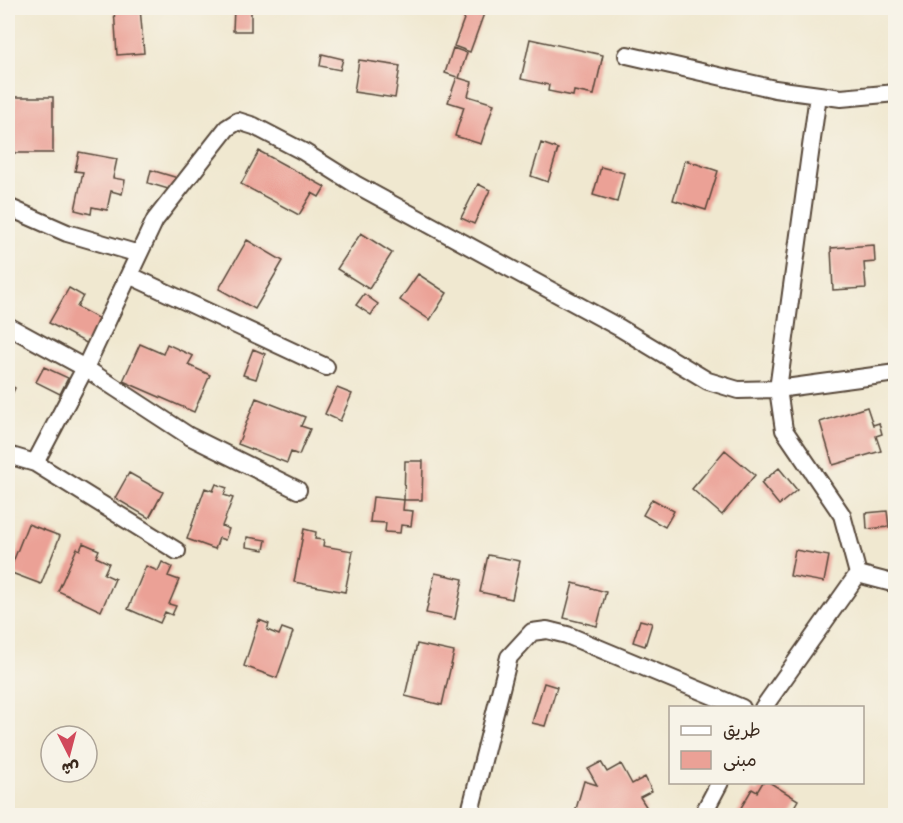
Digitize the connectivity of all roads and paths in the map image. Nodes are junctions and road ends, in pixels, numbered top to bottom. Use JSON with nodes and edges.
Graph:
{"nodes":[{"id":1,"x":627,"y":56,"type":"dead end"},
{"id":2,"x":896,"y":93,"type":"edge"},
{"id":3,"x":818,"y":95,"type":"junction"},
{"id":4,"x":8,"y":207,"type":"edge"},
{"id":5,"x":139,"y":254,"type":"junction"},
{"id":6,"x":129,"y":275,"type":"junction"},
{"id":7,"x":8,"y":326,"type":"edge"},
{"id":8,"x":326,"y":367,"type":"dead end"},
{"id":9,"x":86,"y":368,"type":"junction"},
{"id":10,"x":896,"y":373,"type":"edge"},
{"id":11,"x":778,"y":389,"type":"junction"},
{"id":12,"x":8,"y":455,"type":"edge"},
{"id":13,"x":34,"y":463,"type":"junction"},
{"id":14,"x":298,"y":490,"type":"dead end"},
{"id":15,"x":177,"y":551,"type":"dead end"},
{"id":16,"x":858,"y":573,"type":"junction"},
{"id":17,"x":896,"y":584,"type":"edge"},
{"id":18,"x":737,"y":706,"type":"edge"},
{"id":19,"x":764,"y":706,"type":"edge"},
{"id":20,"x":719,"y":784,"type":"edge"},
{"id":21,"x":469,"y":816,"type":"edge"},
{"id":22,"x":702,"y":816,"type":"edge"}],
"edges":[{"from":1,"to":3,"type":"street"},
{"from":2,"to":3,"type":"street"},
{"from":3,"to":11,"type":"street"},
{"from":4,"to":5,"type":"street"},
{"from":5,"to":6,"type":"street"},
{"from":5,"to":11,"type":"street"},
{"from":6,"to":8,"type":"street"},
{"from":6,"to":9,"type":"street"},
{"from":7,"to":9,"type":"street"},
{"from":9,"to":13,"type":"street"},
{"from":9,"to":14,"type":"street"},
{"from":10,"to":11,"type":"street"},
{"from":11,"to":16,"type":"street"},
{"from":12,"to":13,"type":"street"},
{"from":13,"to":15,"type":"street"},
{"from":16,"to":17,"type":"street"},
{"from":16,"to":19,"type":"street"},
{"from":18,"to":21,"type":"street"},
{"from":20,"to":22,"type":"street"}]}
